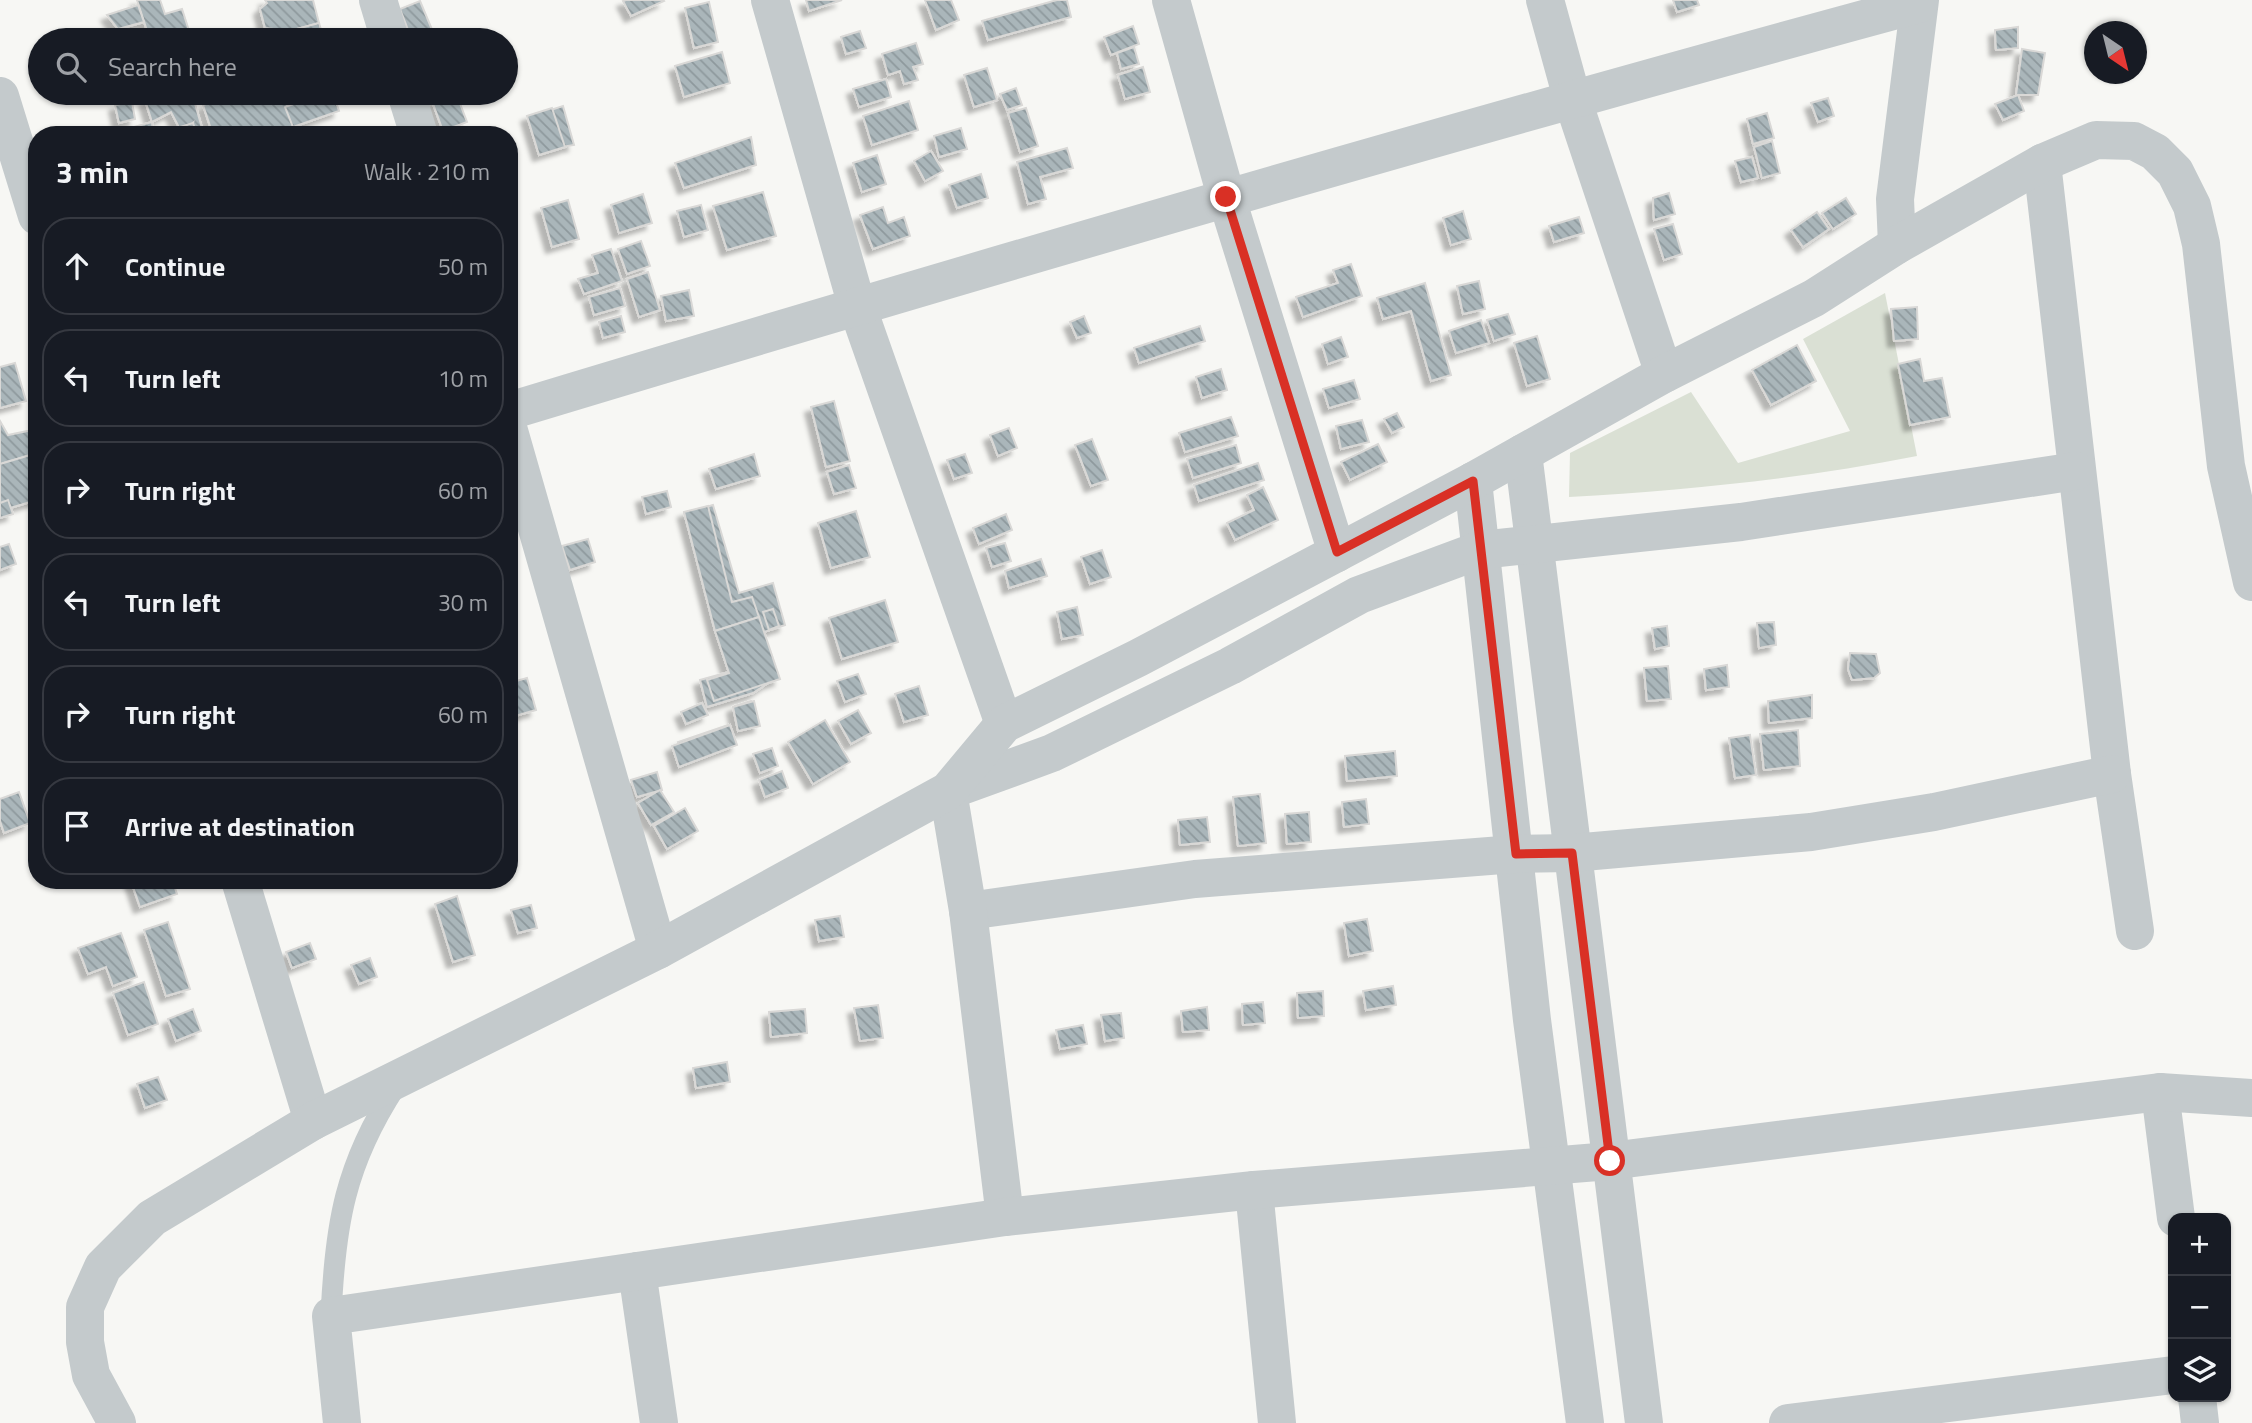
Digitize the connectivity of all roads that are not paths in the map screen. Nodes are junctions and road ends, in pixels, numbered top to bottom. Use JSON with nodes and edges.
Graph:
{"nodes":[{"id":1,"x":378,"y":0,"type":"edge"},
{"id":2,"x":770,"y":0,"type":"edge"},
{"id":3,"x":1171,"y":0,"type":"edge"},
{"id":4,"x":1545,"y":0,"type":"edge"},
{"id":5,"x":1919,"y":2,"type":"edge"},
{"id":6,"x":386,"y":28,"type":"edge"},
{"id":7,"x":0,"y":96,"type":"edge"},
{"id":8,"x":1572,"y":98,"type":"junction"},
{"id":9,"x":410,"y":105,"type":"edge"},
{"id":10,"x":416,"y":126,"type":"edge"},
{"id":11,"x":2042,"y":163,"type":"junction"},
{"id":12,"x":28,"y":187,"type":"edge"},
{"id":13,"x":1226,"y":197,"type":"junction"},
{"id":14,"x":1897,"y":245,"type":"junction"},
{"id":15,"x":858,"y":306,"type":"junction"},
{"id":16,"x":1664,"y":374,"type":"junction"},
{"id":17,"x":518,"y":408,"type":"edge"},
{"id":18,"x":1523,"y":453,"type":"junction"},
{"id":19,"x":518,"y":462,"type":"edge"},
{"id":20,"x":2076,"y":471,"type":"junction"},
{"id":21,"x":1473,"y":481,"type":"junction"},
{"id":22,"x":1535,"y":544,"type":"junction"},
{"id":23,"x":1480,"y":550,"type":"junction"},
{"id":24,"x":1337,"y":552,"type":"junction"},
{"id":25,"x":2252,"y":582,"type":"edge"},
{"id":26,"x":1004,"y":724,"type":"junction"},
{"id":27,"x":2112,"y":774,"type":"junction"},
{"id":28,"x":948,"y":791,"type":"junction"},
{"id":29,"x":1572,"y":853,"type":"junction"},
{"id":30,"x":1516,"y":854,"type":"junction"},
{"id":31,"x":243,"y":889,"type":"edge"},
{"id":32,"x":968,"y":911,"type":"junction"},
{"id":33,"x":2135,"y":931,"type":"dead end"},
{"id":34,"x":658,"y":950,"type":"junction"},
{"id":35,"x":402,"y":1077,"type":"junction"},
{"id":36,"x":2160,"y":1092,"type":"junction"},
{"id":37,"x":2252,"y":1098,"type":"edge"},
{"id":38,"x":313,"y":1121,"type":"junction"},
{"id":39,"x":1610,"y":1161,"type":"junction"},
{"id":40,"x":1552,"y":1166,"type":"junction"},
{"id":41,"x":1254,"y":1189,"type":"junction"},
{"id":42,"x":2175,"y":1213,"type":"edge"},
{"id":43,"x":1005,"y":1217,"type":"junction"},
{"id":44,"x":637,"y":1271,"type":"junction"},
{"id":45,"x":331,"y":1315,"type":"junction"},
{"id":46,"x":2168,"y":1376,"type":"edge"},
{"id":47,"x":2198,"y":1402,"type":"edge"},
{"id":48,"x":117,"y":1423,"type":"edge"},
{"id":49,"x":342,"y":1423,"type":"edge"},
{"id":50,"x":659,"y":1423,"type":"edge"},
{"id":51,"x":1277,"y":1423,"type":"edge"},
{"id":52,"x":1585,"y":1423,"type":"edge"},
{"id":53,"x":1644,"y":1423,"type":"edge"},
{"id":54,"x":1788,"y":1423,"type":"edge"},
{"id":55,"x":2200,"y":1423,"type":"edge"}],
"edges":[{"from":1,"to":6,"type":"street"},
{"from":2,"to":15,"type":"street"},
{"from":3,"to":13,"type":"street"},
{"from":4,"to":8,"type":"street"},
{"from":5,"to":8,"type":"street"},
{"from":5,"to":14,"type":"street"},
{"from":7,"to":12,"type":"street"},
{"from":8,"to":13,"type":"street"},
{"from":8,"to":16,"type":"street"},
{"from":9,"to":10,"type":"street"},
{"from":11,"to":14,"type":"street"},
{"from":11,"to":20,"type":"street"},
{"from":11,"to":25,"type":"street"},
{"from":13,"to":15,"type":"street"},
{"from":13,"to":24,"type":"street"},
{"from":14,"to":16,"type":"street"},
{"from":15,"to":17,"type":"street"},
{"from":15,"to":26,"type":"street"},
{"from":16,"to":18,"type":"street"},
{"from":18,"to":21,"type":"street"},
{"from":18,"to":22,"type":"street"},
{"from":19,"to":34,"type":"street"},
{"from":20,"to":22,"type":"street"},
{"from":20,"to":27,"type":"street"},
{"from":21,"to":23,"type":"street"},
{"from":21,"to":24,"type":"street"},
{"from":22,"to":23,"type":"street"},
{"from":22,"to":29,"type":"street"},
{"from":23,"to":28,"type":"street"},
{"from":23,"to":30,"type":"street"},
{"from":24,"to":26,"type":"street"},
{"from":26,"to":28,"type":"street"},
{"from":27,"to":29,"type":"street"},
{"from":27,"to":33,"type":"street"},
{"from":28,"to":32,"type":"street"},
{"from":28,"to":34,"type":"street"},
{"from":29,"to":30,"type":"street"},
{"from":29,"to":39,"type":"street"},
{"from":30,"to":32,"type":"street"},
{"from":30,"to":40,"type":"street"},
{"from":31,"to":38,"type":"street"},
{"from":32,"to":43,"type":"street"},
{"from":34,"to":35,"type":"street"},
{"from":35,"to":38,"type":"street"},
{"from":35,"to":45,"type":"lane"},
{"from":36,"to":37,"type":"street"},
{"from":36,"to":39,"type":"street"},
{"from":36,"to":42,"type":"street"},
{"from":38,"to":48,"type":"street"},
{"from":39,"to":40,"type":"street"},
{"from":39,"to":53,"type":"street"},
{"from":40,"to":41,"type":"street"},
{"from":40,"to":52,"type":"street"},
{"from":41,"to":43,"type":"street"},
{"from":41,"to":51,"type":"street"},
{"from":43,"to":44,"type":"street"},
{"from":44,"to":45,"type":"street"},
{"from":44,"to":50,"type":"street"},
{"from":45,"to":49,"type":"street"},
{"from":46,"to":54,"type":"street"},
{"from":47,"to":55,"type":"street"}]}
